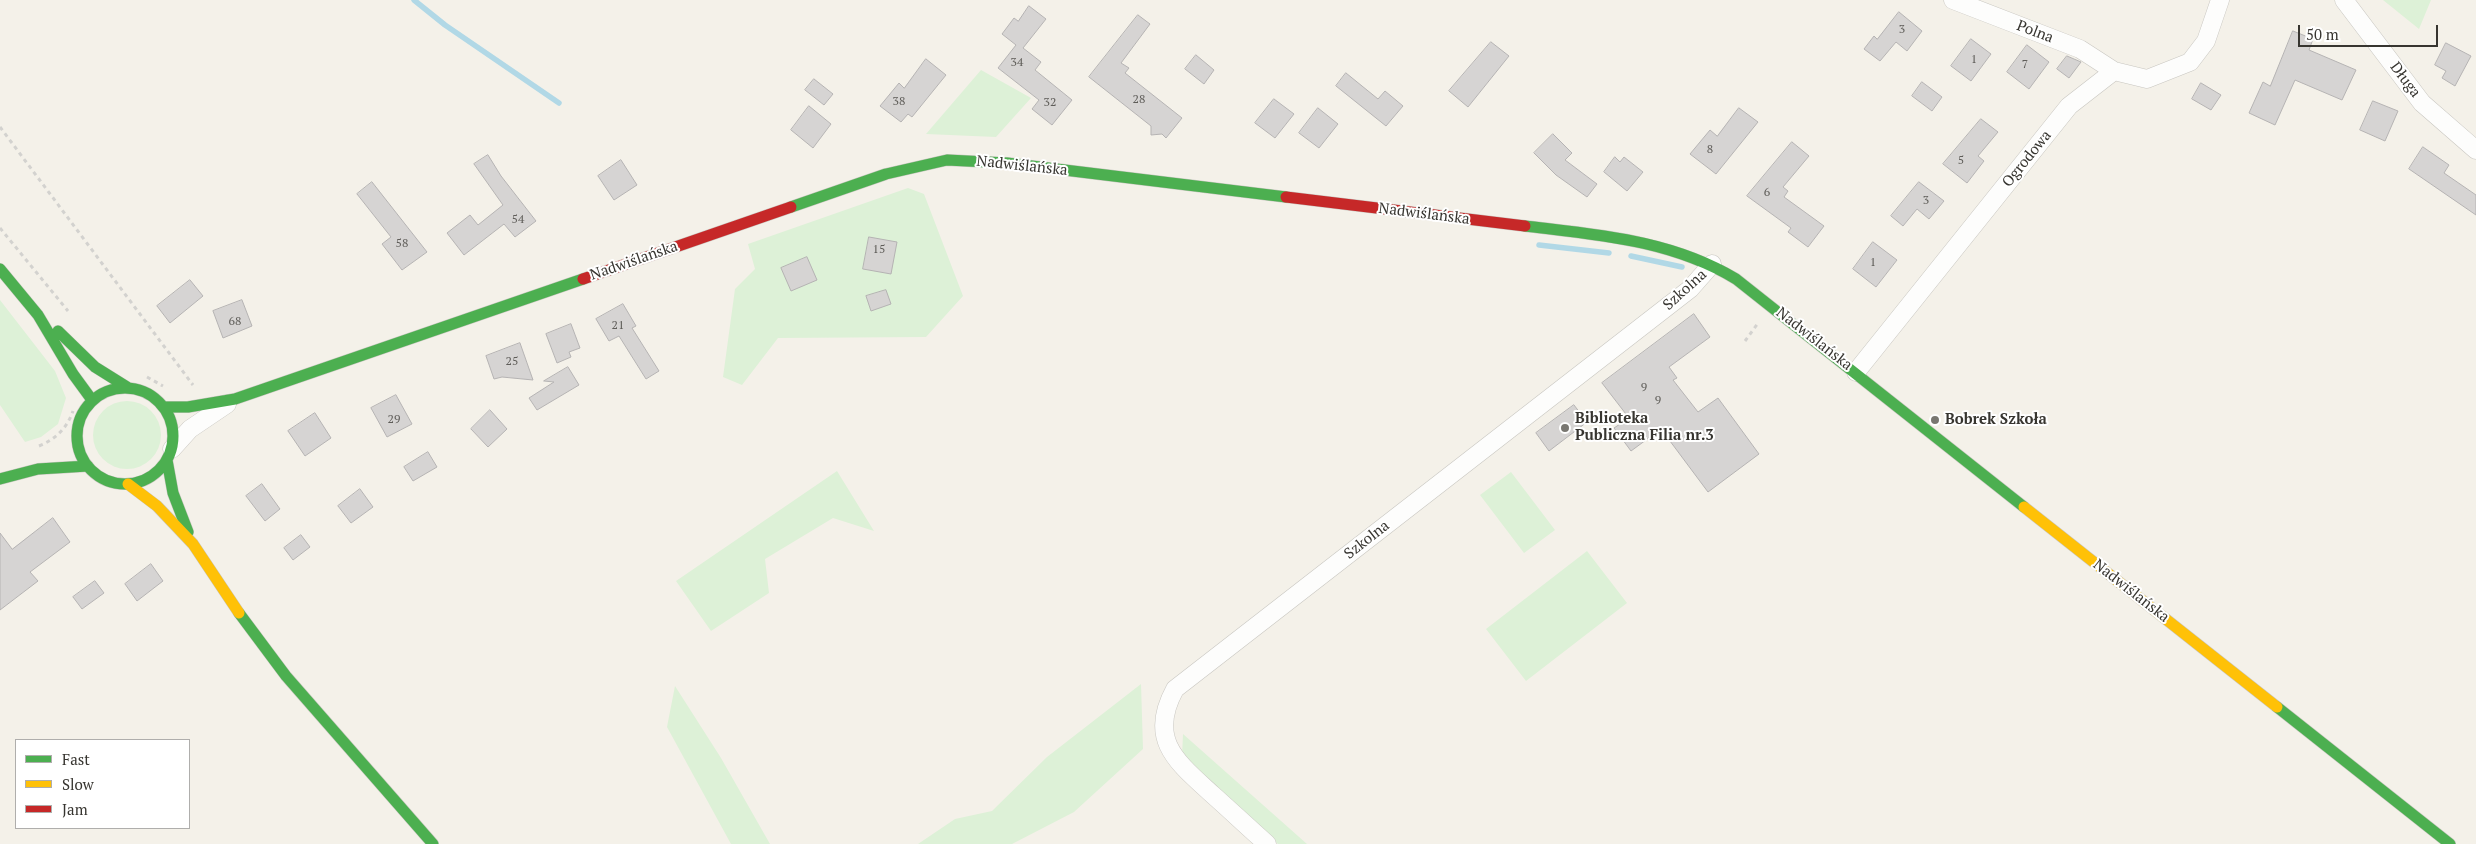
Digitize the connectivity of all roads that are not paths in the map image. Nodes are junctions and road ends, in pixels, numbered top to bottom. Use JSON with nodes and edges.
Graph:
{"nodes":[{"id":1,"x":1953,"y":0,"type":"edge"},
{"id":2,"x":2220,"y":0,"type":"edge"},
{"id":3,"x":2344,"y":0,"type":"edge"},
{"id":4,"x":2114,"y":71,"type":"junction"},
{"id":5,"x":2476,"y":150,"type":"edge"},
{"id":6,"x":1712,"y":264,"type":"junction"},
{"id":7,"x":0,"y":268,"type":"edge"},
{"id":8,"x":38,"y":315,"type":"junction"},
{"id":9,"x":1856,"y":372,"type":"junction"},
{"id":10,"x":127,"y":387,"type":"junction"},
{"id":11,"x":235,"y":399,"type":"junction"},
{"id":12,"x":92,"y":400,"type":"junction"},
{"id":13,"x":165,"y":407,"type":"junction"},
{"id":14,"x":77,"y":438,"type":"junction"},
{"id":15,"x":66,"y":448,"type":"dead end"},
{"id":16,"x":169,"y":455,"type":"junction"},
{"id":17,"x":53,"y":458,"type":"dead end"},
{"id":18,"x":88,"y":466,"type":"junction"},
{"id":19,"x":38,"y":469,"type":"junction"},
{"id":20,"x":0,"y":479,"type":"edge"},
{"id":21,"x":128,"y":484,"type":"junction"},
{"id":22,"x":193,"y":544,"type":"junction"},
{"id":23,"x":433,"y":844,"type":"edge"},
{"id":24,"x":1267,"y":844,"type":"edge"},
{"id":25,"x":2450,"y":844,"type":"edge"}],
"edges":[{"from":1,"to":4,"type":"street","name":"Polna"},
{"from":2,"to":4,"type":"street"},
{"from":3,"to":5,"type":"street","name":"Długa"},
{"from":4,"to":9,"type":"street","name":"Ogrodowa"},
{"from":6,"to":9,"type":"street","name":"Nadwiślańska"},
{"from":6,"to":11,"type":"street","name":"Nadwiślańska"},
{"from":6,"to":24,"type":"street","name":"Szkolna"},
{"from":7,"to":8,"type":"street"},
{"from":8,"to":10,"type":"street"},
{"from":8,"to":12,"type":"street"},
{"from":9,"to":25,"type":"street","name":"Nadwiślańska"},
{"from":10,"to":12,"type":"street"},
{"from":10,"to":13,"type":"street"},
{"from":11,"to":13,"type":"street","name":"Nadwiślańska"},
{"from":11,"to":16,"type":"street","name":"Nadwiślańska"},
{"from":12,"to":14,"type":"street"},
{"from":13,"to":16,"type":"street"},
{"from":14,"to":15,"type":"street"},
{"from":14,"to":18,"type":"street"},
{"from":16,"to":21,"type":"street"},
{"from":16,"to":22,"type":"street"},
{"from":17,"to":19,"type":"street"},
{"from":18,"to":19,"type":"street"},
{"from":18,"to":21,"type":"street"},
{"from":19,"to":20,"type":"street"},
{"from":21,"to":22,"type":"street"},
{"from":22,"to":23,"type":"street"}]}
